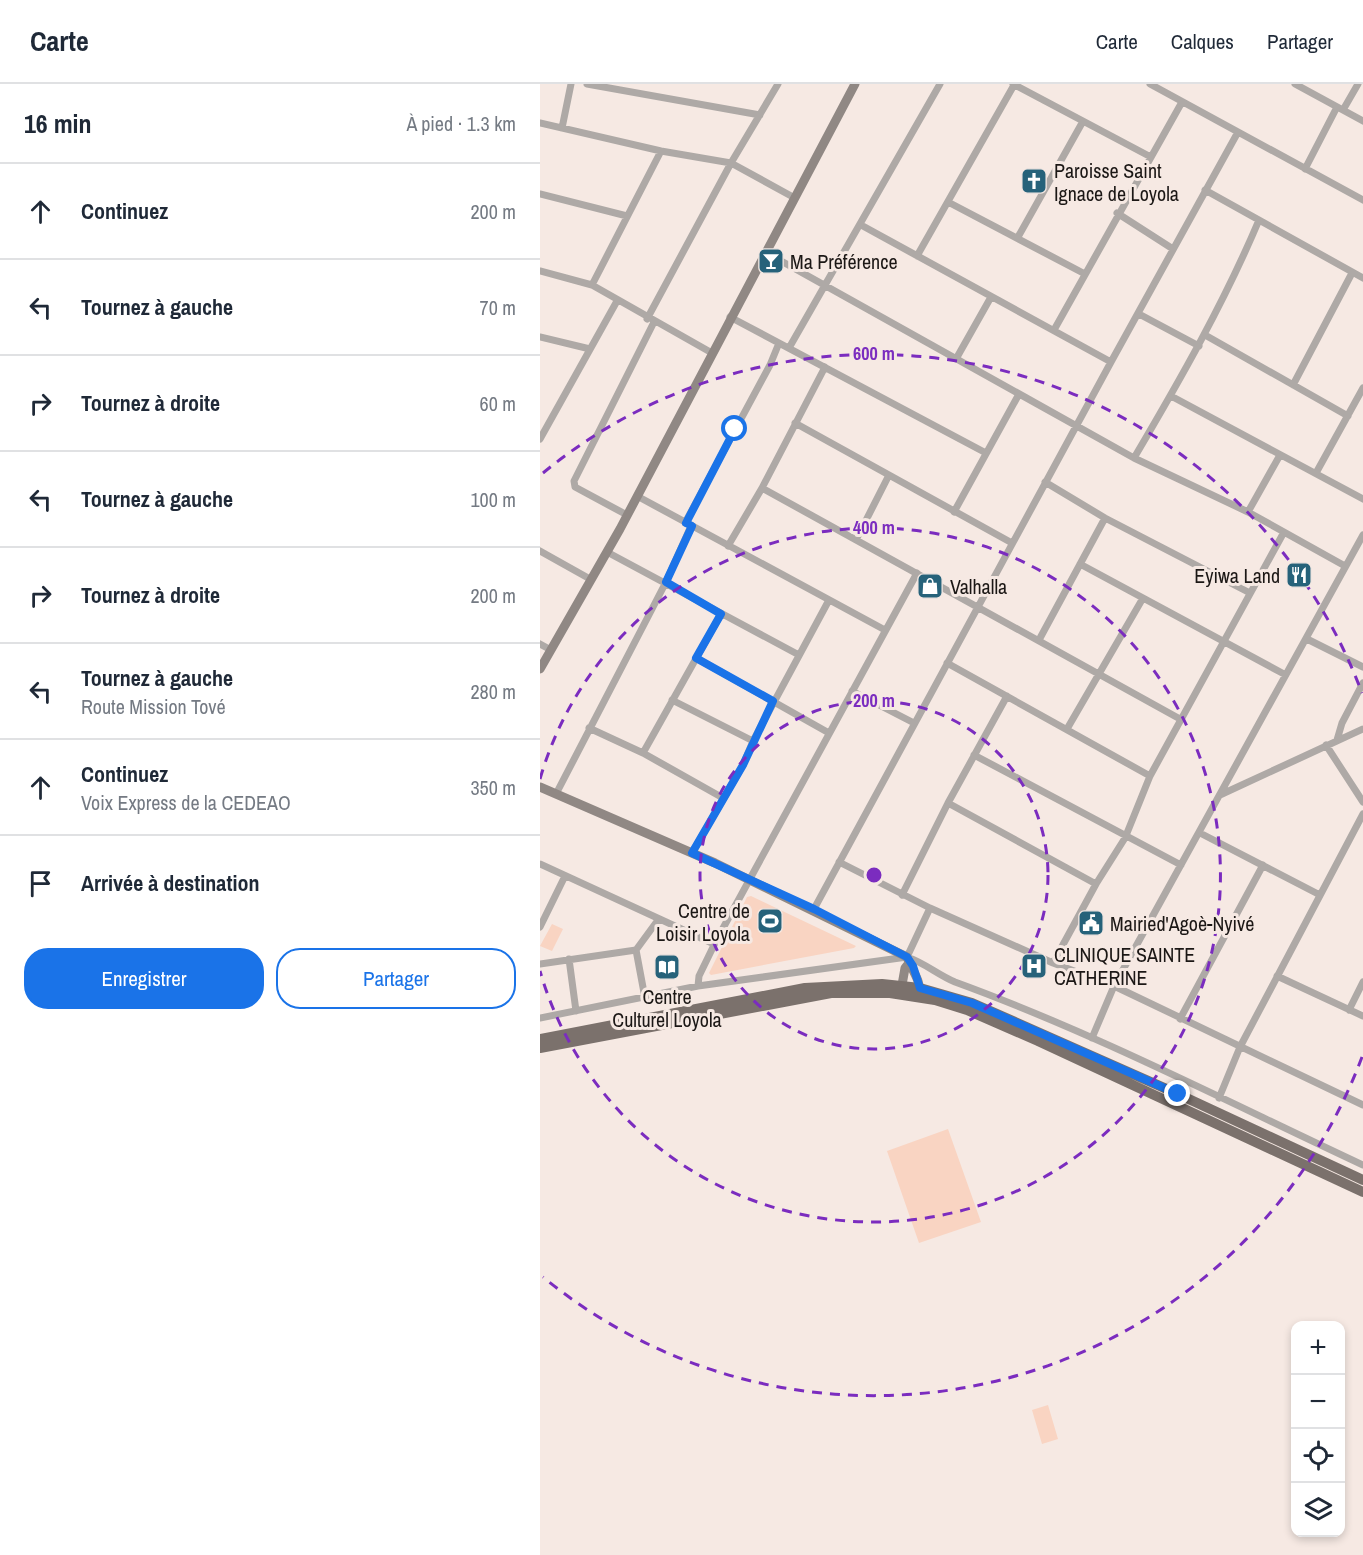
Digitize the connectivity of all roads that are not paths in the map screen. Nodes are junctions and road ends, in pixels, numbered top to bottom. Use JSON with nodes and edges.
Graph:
{"nodes":[{"id":1,"x":571,"y":84,"type":"edge"},
{"id":2,"x":587,"y":84,"type":"edge"},
{"id":3,"x":778,"y":84,"type":"edge"},
{"id":4,"x":855,"y":84,"type":"edge"},
{"id":5,"x":940,"y":84,"type":"edge"},
{"id":6,"x":1014,"y":84,"type":"edge"},
{"id":7,"x":1150,"y":84,"type":"edge"},
{"id":8,"x":1295,"y":84,"type":"edge"},
{"id":9,"x":1358,"y":84,"type":"edge"},
{"id":10,"x":1182,"y":102,"type":"junction"},
{"id":11,"x":1340,"y":108,"type":"junction"},
{"id":12,"x":760,"y":115,"type":"junction"},
{"id":13,"x":1363,"y":121,"type":"edge"},
{"id":14,"x":540,"y":123,"type":"edge"},
{"id":15,"x":1082,"y":123,"type":"junction"},
{"id":16,"x":562,"y":128,"type":"junction"},
{"id":17,"x":1238,"y":132,"type":"junction"},
{"id":18,"x":661,"y":151,"type":"junction"},
{"id":19,"x":1149,"y":156,"type":"junction"},
{"id":20,"x":731,"y":163,"type":"junction"},
{"id":21,"x":1305,"y":169,"type":"junction"},
{"id":22,"x":1205,"y":189,"type":"junction"},
{"id":23,"x":540,"y":194,"type":"edge"},
{"id":24,"x":794,"y":197,"type":"junction"},
{"id":25,"x":1363,"y":200,"type":"edge"},
{"id":26,"x":948,"y":202,"type":"junction"},
{"id":27,"x":1117,"y":213,"type":"junction"},
{"id":28,"x":627,"y":216,"type":"junction"},
{"id":29,"x":1259,"y":220,"type":"junction"},
{"id":30,"x":861,"y":225,"type":"junction"},
{"id":31,"x":1018,"y":237,"type":"junction"},
{"id":32,"x":1173,"y":249,"type":"junction"},
{"id":33,"x":765,"y":252,"type":"junction"},
{"id":34,"x":917,"y":256,"type":"junction"},
{"id":35,"x":540,"y":271,"type":"edge"},
{"id":36,"x":1352,"y":273,"type":"junction"},
{"id":37,"x":1085,"y":274,"type":"junction"},
{"id":38,"x":1363,"y":278,"type":"edge"},
{"id":39,"x":592,"y":285,"type":"junction"},
{"id":40,"x":825,"y":286,"type":"junction"},
{"id":41,"x":991,"y":297,"type":"junction"},
{"id":42,"x":617,"y":301,"type":"junction"},
{"id":43,"x":1139,"y":314,"type":"junction"},
{"id":44,"x":730,"y":317,"type":"junction"},
{"id":45,"x":651,"y":320,"type":"junction"},
{"id":46,"x":1054,"y":330,"type":"junction"},
{"id":47,"x":1205,"y":334,"type":"junction"},
{"id":48,"x":540,"y":337,"type":"edge"},
{"id":49,"x":779,"y":343,"type":"junction"},
{"id":50,"x":1199,"y":346,"type":"junction"},
{"id":51,"x":789,"y":348,"type":"junction"},
{"id":52,"x":590,"y":349,"type":"junction"},
{"id":53,"x":712,"y":353,"type":"junction"},
{"id":54,"x":956,"y":359,"type":"junction"},
{"id":55,"x":1111,"y":362,"type":"junction"},
{"id":56,"x":825,"y":367,"type":"junction"},
{"id":57,"x":1293,"y":385,"type":"junction"},
{"id":58,"x":1363,"y":388,"type":"edge"},
{"id":59,"x":1019,"y":394,"type":"junction"},
{"id":60,"x":1171,"y":396,"type":"junction"},
{"id":61,"x":1348,"y":416,"type":"junction"},
{"id":62,"x":795,"y":423,"type":"junction"},
{"id":63,"x":1077,"y":427,"type":"junction"},
{"id":64,"x":540,"y":439,"type":"edge"},
{"id":65,"x":986,"y":453,"type":"junction"},
{"id":66,"x":1280,"y":455,"type":"junction"},
{"id":67,"x":1134,"y":458,"type":"junction"},
{"id":68,"x":1316,"y":473,"type":"junction"},
{"id":69,"x":889,"y":475,"type":"junction"},
{"id":70,"x":1045,"y":482,"type":"junction"},
{"id":71,"x":762,"y":488,"type":"junction"},
{"id":72,"x":637,"y":496,"type":"junction"},
{"id":73,"x":1363,"y":499,"type":"edge"},
{"id":74,"x":954,"y":512,"type":"junction"},
{"id":75,"x":1248,"y":512,"type":"junction"},
{"id":76,"x":627,"y":515,"type":"junction"},
{"id":77,"x":1105,"y":518,"type":"junction"},
{"id":78,"x":688,"y":524,"type":"junction"},
{"id":79,"x":1284,"y":532,"type":"junction"},
{"id":80,"x":1363,"y":535,"type":"edge"},
{"id":81,"x":856,"y":540,"type":"junction"},
{"id":82,"x":1012,"y":543,"type":"junction"},
{"id":83,"x":728,"y":546,"type":"junction"},
{"id":84,"x":540,"y":551,"type":"edge"},
{"id":85,"x":607,"y":552,"type":"junction"},
{"id":86,"x":1080,"y":564,"type":"junction"},
{"id":87,"x":1345,"y":566,"type":"junction"},
{"id":88,"x":916,"y":573,"type":"junction"},
{"id":89,"x":590,"y":579,"type":"junction"},
{"id":90,"x":666,"y":582,"type":"junction"},
{"id":91,"x":1250,"y":593,"type":"junction"},
{"id":92,"x":1143,"y":598,"type":"junction"},
{"id":93,"x":829,"y":600,"type":"junction"},
{"id":94,"x":978,"y":606,"type":"junction"},
{"id":95,"x":721,"y":614,"type":"junction"},
{"id":96,"x":885,"y":630,"type":"junction"},
{"id":97,"x":1306,"y":639,"type":"junction"},
{"id":98,"x":1039,"y":640,"type":"junction"},
{"id":99,"x":1223,"y":641,"type":"junction"},
{"id":100,"x":540,"y":644,"type":"edge"},
{"id":101,"x":550,"y":650,"type":"junction"},
{"id":102,"x":799,"y":655,"type":"junction"},
{"id":103,"x":696,"y":658,"type":"junction"},
{"id":104,"x":947,"y":663,"type":"junction"},
{"id":105,"x":1363,"y":667,"type":"edge"},
{"id":106,"x":540,"y":669,"type":"edge"},
{"id":107,"x":1098,"y":672,"type":"junction"},
{"id":108,"x":1284,"y":674,"type":"junction"},
{"id":109,"x":1363,"y":682,"type":"edge"},
{"id":110,"x":852,"y":691,"type":"junction"},
{"id":111,"x":1007,"y":696,"type":"junction"},
{"id":112,"x":672,"y":700,"type":"junction"},
{"id":113,"x":773,"y":701,"type":"junction"},
{"id":114,"x":1180,"y":719,"type":"junction"},
{"id":115,"x":914,"y":723,"type":"junction"},
{"id":116,"x":589,"y":728,"type":"junction"},
{"id":117,"x":1067,"y":729,"type":"junction"},
{"id":118,"x":1363,"y":729,"type":"edge"},
{"id":119,"x":829,"y":733,"type":"junction"},
{"id":120,"x":1337,"y":740,"type":"junction"},
{"id":121,"x":753,"y":741,"type":"junction"},
{"id":122,"x":1326,"y":745,"type":"junction"},
{"id":123,"x":643,"y":753,"type":"junction"},
{"id":124,"x":974,"y":755,"type":"junction"},
{"id":125,"x":1150,"y":776,"type":"junction"},
{"id":126,"x":540,"y":787,"type":"edge"},
{"id":127,"x":556,"y":794,"type":"junction"},
{"id":128,"x":1220,"y":795,"type":"junction"},
{"id":129,"x":723,"y":798,"type":"junction"},
{"id":130,"x":1363,"y":802,"type":"edge"},
{"id":131,"x":948,"y":803,"type":"junction"},
{"id":132,"x":1363,"y":814,"type":"edge"},
{"id":133,"x":1200,"y":833,"type":"junction"},
{"id":134,"x":1125,"y":837,"type":"junction"},
{"id":135,"x":692,"y":853,"type":"junction"},
{"id":136,"x":839,"y":862,"type":"junction"},
{"id":137,"x":540,"y":864,"type":"edge"},
{"id":138,"x":1182,"y":865,"type":"junction"},
{"id":139,"x":1263,"y":865,"type":"junction"},
{"id":140,"x":565,"y":876,"type":"junction"},
{"id":141,"x":750,"y":880,"type":"junction"},
{"id":142,"x":1096,"y":884,"type":"junction"},
{"id":143,"x":902,"y":895,"type":"junction"},
{"id":144,"x":1320,"y":895,"type":"junction"},
{"id":145,"x":814,"y":909,"type":"junction"},
{"id":146,"x":930,"y":909,"type":"junction"},
{"id":147,"x":658,"y":920,"type":"junction"},
{"id":148,"x":540,"y":927,"type":"edge"},
{"id":149,"x":714,"y":944,"type":"junction"},
{"id":150,"x":636,"y":950,"type":"junction"},
{"id":151,"x":568,"y":959,"type":"junction"},
{"id":152,"x":908,"y":960,"type":"junction"},
{"id":153,"x":1053,"y":963,"type":"junction"},
{"id":154,"x":540,"y":964,"type":"edge"},
{"id":155,"x":1277,"y":976,"type":"junction"},
{"id":156,"x":1363,"y":982,"type":"edge"},
{"id":157,"x":902,"y":985,"type":"junction"},
{"id":158,"x":698,"y":986,"type":"junction"},
{"id":159,"x":1114,"y":986,"type":"junction"},
{"id":160,"x":920,"y":993,"type":"junction"},
{"id":161,"x":645,"y":998,"type":"junction"},
{"id":162,"x":1349,"y":1010,"type":"junction"},
{"id":163,"x":576,"y":1011,"type":"junction"},
{"id":164,"x":1363,"y":1016,"type":"edge"},
{"id":165,"x":540,"y":1018,"type":"edge"},
{"id":166,"x":1180,"y":1018,"type":"junction"},
{"id":167,"x":540,"y":1038,"type":"edge"},
{"id":168,"x":1092,"y":1038,"type":"junction"},
{"id":169,"x":1240,"y":1047,"type":"junction"},
{"id":170,"x":540,"y":1048,"type":"edge"},
{"id":171,"x":1136,"y":1081,"type":"junction"},
{"id":172,"x":1219,"y":1098,"type":"junction"},
{"id":173,"x":1363,"y":1105,"type":"edge"},
{"id":174,"x":1363,"y":1165,"type":"edge"},
{"id":175,"x":1363,"y":1180,"type":"edge"},
{"id":176,"x":1363,"y":1192,"type":"edge"}],
"edges":[{"from":1,"to":16,"type":"street"},
{"from":2,"to":12,"type":"street"},
{"from":3,"to":12,"type":"street"},
{"from":4,"to":24,"type":"street"},
{"from":5,"to":30,"type":"street"},
{"from":6,"to":15,"type":"street"},
{"from":6,"to":26,"type":"street"},
{"from":7,"to":10,"type":"street"},
{"from":8,"to":11,"type":"street"},
{"from":9,"to":11,"type":"street"},
{"from":10,"to":17,"type":"street"},
{"from":10,"to":19,"type":"street"},
{"from":11,"to":13,"type":"street"},
{"from":11,"to":21,"type":"street"},
{"from":12,"to":20,"type":"street"},
{"from":14,"to":16,"type":"street"},
{"from":15,"to":19,"type":"street"},
{"from":15,"to":31,"type":"street"},
{"from":16,"to":18,"type":"street"},
{"from":17,"to":21,"type":"street"},
{"from":17,"to":22,"type":"street"},
{"from":18,"to":20,"type":"street"},
{"from":18,"to":28,"type":"street"},
{"from":19,"to":27,"type":"street"},
{"from":20,"to":24,"type":"street"},
{"from":20,"to":45,"type":"street"},
{"from":21,"to":25,"type":"street"},
{"from":22,"to":29,"type":"street"},
{"from":22,"to":32,"type":"street"},
{"from":23,"to":28,"type":"street"},
{"from":24,"to":33,"type":"street"},
{"from":26,"to":31,"type":"street"},
{"from":26,"to":34,"type":"street"},
{"from":27,"to":32,"type":"street"},
{"from":27,"to":37,"type":"street"},
{"from":28,"to":39,"type":"street"},
{"from":29,"to":36,"type":"street"},
{"from":29,"to":47,"type":"street"},
{"from":30,"to":34,"type":"street"},
{"from":30,"to":40,"type":"street"},
{"from":31,"to":37,"type":"street"},
{"from":32,"to":43,"type":"street"},
{"from":33,"to":40,"type":"street"},
{"from":33,"to":44,"type":"street"},
{"from":34,"to":41,"type":"street"},
{"from":35,"to":39,"type":"street"},
{"from":36,"to":38,"type":"street"},
{"from":36,"to":57,"type":"street"},
{"from":37,"to":46,"type":"street"},
{"from":39,"to":42,"type":"street"},
{"from":40,"to":51,"type":"street"},
{"from":40,"to":54,"type":"street"},
{"from":41,"to":46,"type":"street"},
{"from":41,"to":54,"type":"street"},
{"from":42,"to":45,"type":"street"},
{"from":42,"to":52,"type":"street"},
{"from":43,"to":50,"type":"street"},
{"from":43,"to":55,"type":"street"},
{"from":44,"to":49,"type":"street"},
{"from":44,"to":53,"type":"street"},
{"from":45,"to":53,"type":"street"},
{"from":45,"to":76,"type":"street"},
{"from":46,"to":55,"type":"street"},
{"from":47,"to":50,"type":"street"},
{"from":47,"to":57,"type":"street"},
{"from":48,"to":52,"type":"street"},
{"from":49,"to":51,"type":"street"},
{"from":49,"to":78,"type":"street"},
{"from":50,"to":60,"type":"street"},
{"from":51,"to":56,"type":"street"},
{"from":52,"to":64,"type":"street"},
{"from":53,"to":72,"type":"street"},
{"from":54,"to":59,"type":"street"},
{"from":55,"to":63,"type":"street"},
{"from":56,"to":62,"type":"street"},
{"from":56,"to":65,"type":"street"},
{"from":57,"to":61,"type":"street"},
{"from":58,"to":61,"type":"street"},
{"from":59,"to":63,"type":"street"},
{"from":59,"to":65,"type":"street"},
{"from":60,"to":66,"type":"street"},
{"from":60,"to":67,"type":"street"},
{"from":61,"to":68,"type":"street"},
{"from":62,"to":69,"type":"street"},
{"from":62,"to":71,"type":"street"},
{"from":63,"to":67,"type":"street"},
{"from":63,"to":70,"type":"street"},
{"from":65,"to":74,"type":"street"},
{"from":66,"to":68,"type":"street"},
{"from":66,"to":75,"type":"street"},
{"from":67,"to":75,"type":"street"},
{"from":68,"to":73,"type":"street"},
{"from":69,"to":74,"type":"street"},
{"from":69,"to":81,"type":"street"},
{"from":70,"to":77,"type":"street"},
{"from":70,"to":82,"type":"street"},
{"from":71,"to":81,"type":"street"},
{"from":71,"to":83,"type":"street"},
{"from":72,"to":76,"type":"street"},
{"from":72,"to":78,"type":"street"},
{"from":74,"to":82,"type":"street"},
{"from":75,"to":79,"type":"street"},
{"from":76,"to":85,"type":"street"},
{"from":77,"to":86,"type":"street"},
{"from":77,"to":91,"type":"street"},
{"from":78,"to":83,"type":"street"},
{"from":78,"to":90,"type":"street"},
{"from":79,"to":87,"type":"street"},
{"from":79,"to":91,"type":"street"},
{"from":80,"to":87,"type":"street"},
{"from":81,"to":88,"type":"street"},
{"from":82,"to":94,"type":"street"},
{"from":83,"to":93,"type":"street"},
{"from":84,"to":89,"type":"street"},
{"from":85,"to":89,"type":"street"},
{"from":85,"to":90,"type":"street"},
{"from":86,"to":92,"type":"street"},
{"from":86,"to":98,"type":"street"},
{"from":87,"to":97,"type":"street"},
{"from":88,"to":94,"type":"street"},
{"from":88,"to":96,"type":"street"},
{"from":89,"to":101,"type":"street"},
{"from":90,"to":95,"type":"street"},
{"from":90,"to":116,"type":"street"},
{"from":91,"to":99,"type":"street"},
{"from":92,"to":99,"type":"street"},
{"from":92,"to":107,"type":"street"},
{"from":93,"to":96,"type":"street"},
{"from":93,"to":102,"type":"street"},
{"from":94,"to":98,"type":"street"},
{"from":94,"to":104,"type":"street"},
{"from":95,"to":102,"type":"street"},
{"from":95,"to":103,"type":"street"},
{"from":96,"to":110,"type":"street"},
{"from":97,"to":105,"type":"street"},
{"from":97,"to":108,"type":"street"},
{"from":98,"to":107,"type":"street"},
{"from":99,"to":108,"type":"street"},
{"from":99,"to":114,"type":"street"},
{"from":100,"to":101,"type":"street"},
{"from":101,"to":106,"type":"street"},
{"from":102,"to":113,"type":"street"},
{"from":103,"to":112,"type":"street"},
{"from":103,"to":113,"type":"street"},
{"from":104,"to":111,"type":"street"},
{"from":104,"to":115,"type":"street"},
{"from":107,"to":114,"type":"street"},
{"from":107,"to":117,"type":"street"},
{"from":108,"to":128,"type":"street"},
{"from":109,"to":120,"type":"street"},
{"from":110,"to":115,"type":"street"},
{"from":110,"to":119,"type":"street"},
{"from":111,"to":117,"type":"street"},
{"from":111,"to":124,"type":"street"},
{"from":112,"to":121,"type":"street"},
{"from":112,"to":123,"type":"street"},
{"from":113,"to":119,"type":"street"},
{"from":113,"to":121,"type":"street"},
{"from":114,"to":125,"type":"street"},
{"from":115,"to":136,"type":"street"},
{"from":116,"to":123,"type":"street"},
{"from":116,"to":127,"type":"street"},
{"from":117,"to":125,"type":"street"},
{"from":118,"to":120,"type":"street"},
{"from":119,"to":141,"type":"street"},
{"from":120,"to":122,"type":"street"},
{"from":121,"to":129,"type":"street"},
{"from":122,"to":128,"type":"street"},
{"from":122,"to":130,"type":"street"},
{"from":123,"to":129,"type":"street"},
{"from":124,"to":131,"type":"street"},
{"from":124,"to":134,"type":"street"},
{"from":125,"to":134,"type":"street"},
{"from":126,"to":127,"type":"street"},
{"from":127,"to":135,"type":"street"},
{"from":128,"to":133,"type":"street"},
{"from":129,"to":135,"type":"street"},
{"from":131,"to":142,"type":"street"},
{"from":131,"to":143,"type":"street"},
{"from":132,"to":144,"type":"street"},
{"from":133,"to":138,"type":"street"},
{"from":133,"to":139,"type":"street"},
{"from":134,"to":138,"type":"street"},
{"from":134,"to":142,"type":"street"},
{"from":135,"to":141,"type":"street"},
{"from":136,"to":143,"type":"street"},
{"from":136,"to":145,"type":"street"},
{"from":137,"to":140,"type":"street"},
{"from":138,"to":159,"type":"street"},
{"from":139,"to":144,"type":"street"},
{"from":139,"to":166,"type":"street"},
{"from":140,"to":147,"type":"street"},
{"from":140,"to":148,"type":"street"},
{"from":141,"to":145,"type":"street"},
{"from":141,"to":149,"type":"street"},
{"from":142,"to":153,"type":"street"},
{"from":143,"to":146,"type":"street"},
{"from":144,"to":155,"type":"street"},
{"from":145,"to":152,"type":"street"},
{"from":146,"to":152,"type":"street"},
{"from":146,"to":153,"type":"street"},
{"from":147,"to":149,"type":"street"},
{"from":147,"to":150,"type":"street"},
{"from":149,"to":158,"type":"street"},
{"from":150,"to":151,"type":"street"},
{"from":150,"to":161,"type":"street"},
{"from":151,"to":154,"type":"street"},
{"from":151,"to":163,"type":"street"},
{"from":152,"to":157,"type":"street"},
{"from":152,"to":158,"type":"street"},
{"from":152,"to":160,"type":"street"},
{"from":152,"to":168,"type":"street"},
{"from":153,"to":159,"type":"street"},
{"from":155,"to":162,"type":"street"},
{"from":155,"to":169,"type":"street"},
{"from":156,"to":162,"type":"street"},
{"from":157,"to":160,"type":"main road"},
{"from":157,"to":167,"type":"main road"},
{"from":158,"to":161,"type":"street"},
{"from":159,"to":166,"type":"street"},
{"from":159,"to":168,"type":"street"},
{"from":160,"to":170,"type":"main road"},
{"from":160,"to":171,"type":"main road"},
{"from":161,"to":163,"type":"street"},
{"from":162,"to":164,"type":"street"},
{"from":163,"to":165,"type":"street"},
{"from":166,"to":169,"type":"street"},
{"from":168,"to":172,"type":"street"},
{"from":169,"to":172,"type":"street"},
{"from":169,"to":173,"type":"street"},
{"from":171,"to":175,"type":"main road"},
{"from":171,"to":176,"type":"main road"},
{"from":172,"to":174,"type":"street"}]}
